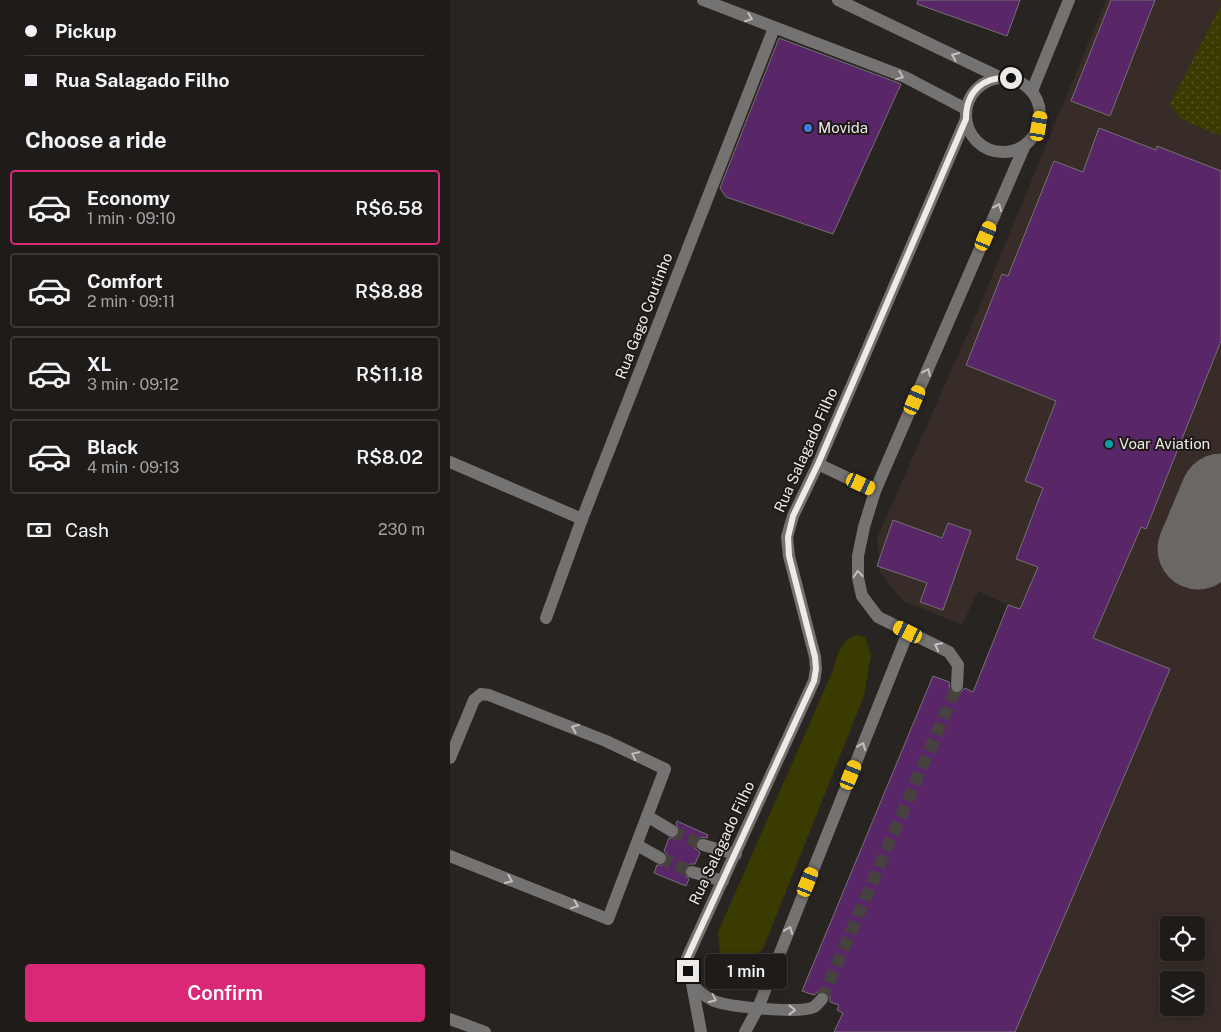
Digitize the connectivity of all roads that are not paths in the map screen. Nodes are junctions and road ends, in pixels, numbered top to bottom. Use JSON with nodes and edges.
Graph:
{"nodes":[{"id":1,"x":703,"y":0,"type":"edge"},
{"id":2,"x":838,"y":0,"type":"edge"},
{"id":3,"x":1070,"y":0,"type":"edge"},
{"id":4,"x":774,"y":28,"type":"junction"},
{"id":5,"x":999,"y":77,"type":"junction"},
{"id":6,"x":1032,"y":91,"type":"junction"},
{"id":7,"x":966,"y":114,"type":"junction"},
{"id":8,"x":1025,"y":145,"type":"junction"},
{"id":9,"x":450,"y":462,"type":"edge"},
{"id":10,"x":818,"y":464,"type":"junction"},
{"id":11,"x":875,"y":491,"type":"junction"},
{"id":12,"x":582,"y":519,"type":"junction"},
{"id":13,"x":546,"y":618,"type":"dead end"},
{"id":14,"x":908,"y":632,"type":"junction"},
{"id":15,"x":958,"y":686,"type":"tunnel mouth"},
{"id":16,"x":450,"y":758,"type":"edge"},
{"id":17,"x":647,"y":816,"type":"junction"},
{"id":18,"x":672,"y":831,"type":"tunnel mouth"},
{"id":19,"x":637,"y":845,"type":"junction"},
{"id":20,"x":704,"y":845,"type":"tunnel mouth"},
{"id":21,"x":736,"y":854,"type":"junction"},
{"id":22,"x":450,"y":856,"type":"edge"},
{"id":23,"x":660,"y":858,"type":"tunnel mouth"},
{"id":24,"x":692,"y":872,"type":"tunnel mouth"},
{"id":25,"x":723,"y":880,"type":"junction"},
{"id":26,"x":692,"y":982,"type":"junction"},
{"id":27,"x":822,"y":999,"type":"tunnel mouth"},
{"id":28,"x":758,"y":1008,"type":"junction"},
{"id":29,"x":450,"y":1019,"type":"edge"},
{"id":30,"x":485,"y":1032,"type":"edge"},
{"id":31,"x":701,"y":1032,"type":"edge"},
{"id":32,"x":745,"y":1032,"type":"edge"}],
"edges":[{"from":1,"to":4,"type":"street","one_way":true},
{"from":5,"to":2,"type":"street","one_way":true},
{"from":3,"to":6,"type":"street"},
{"from":4,"to":7,"type":"street","one_way":true},
{"from":4,"to":12,"type":"street","name":"Rua Gago Coutinho"},
{"from":5,"to":6,"type":"street"},
{"from":5,"to":7,"type":"street"},
{"from":6,"to":8,"type":"street"},
{"from":7,"to":8,"type":"street"},
{"from":7,"to":10,"type":"street","name":"Rua Salagado Filho"},
{"from":11,"to":8,"type":"street","one_way":true},
{"from":9,"to":12,"type":"street"},
{"from":10,"to":11,"type":"street"},
{"from":10,"to":21,"type":"street","name":"Rua Salagado Filho"},
{"from":14,"to":11,"type":"street","one_way":true},
{"from":12,"to":13,"type":"street","name":"Rua Gago Coutinho"},
{"from":15,"to":14,"type":"street","one_way":true},
{"from":28,"to":14,"type":"street","one_way":true},
{"from":17,"to":16,"type":"street","one_way":true},
{"from":17,"to":18,"type":"street"},
{"from":17,"to":19,"type":"street"},
{"from":22,"to":19,"type":"street","one_way":true},
{"from":19,"to":23,"type":"street"},
{"from":20,"to":21,"type":"street"},
{"from":21,"to":25,"type":"street","name":"Rua Salagado Filho"},
{"from":24,"to":25,"type":"street"},
{"from":25,"to":26,"type":"street","name":"Rua Salagado Filho"},
{"from":26,"to":28,"type":"street","one_way":true},
{"from":26,"to":31,"type":"street","name":"Rua Salagado Filho"},
{"from":28,"to":27,"type":"street","one_way":true},
{"from":28,"to":32,"type":"street"},
{"from":29,"to":30,"type":"street"}]}
